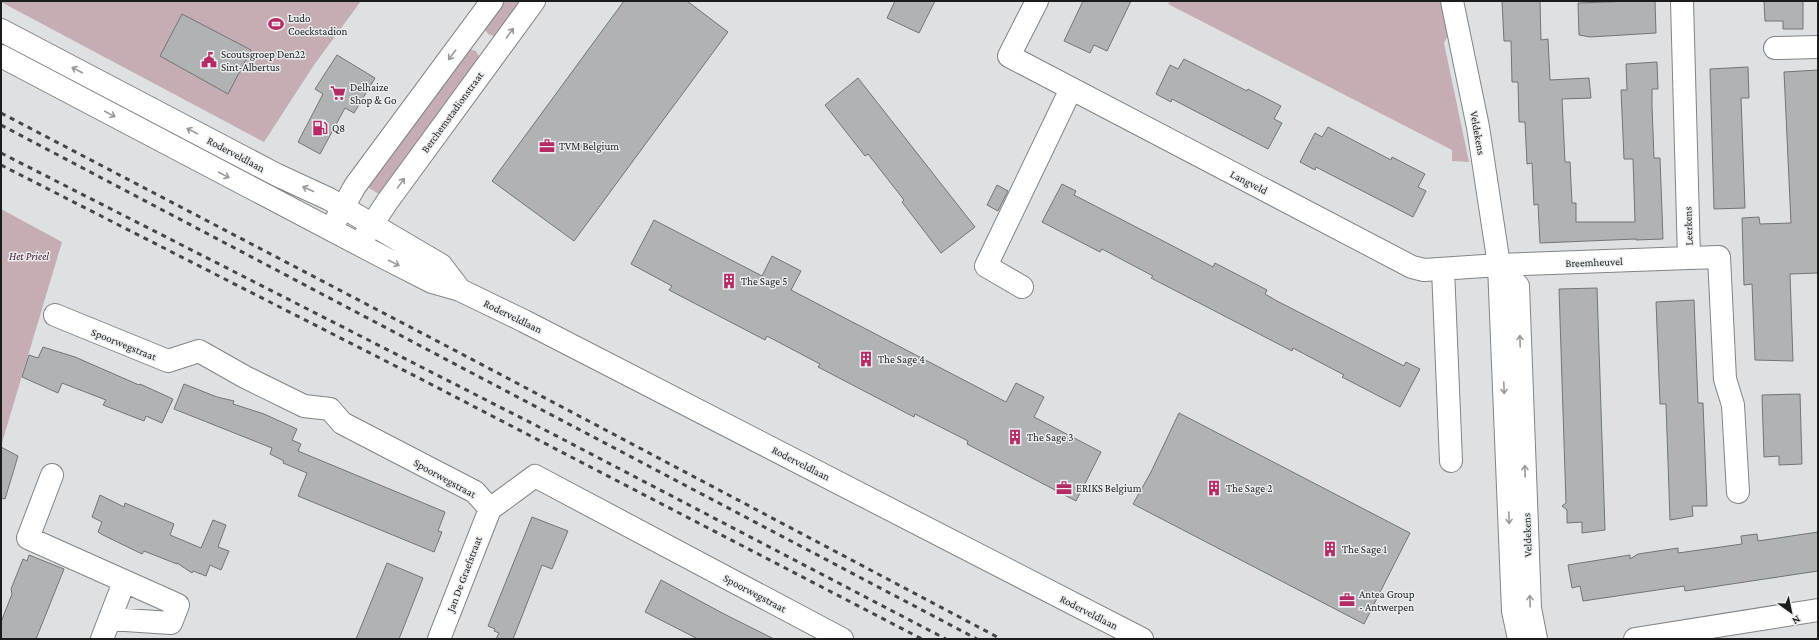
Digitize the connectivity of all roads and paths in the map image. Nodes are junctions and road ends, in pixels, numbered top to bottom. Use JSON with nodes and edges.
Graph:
{"nodes":[{"id":1,"x":492,"y":1,"type":"edge"},
{"id":2,"x":534,"y":1,"type":"edge"},
{"id":3,"x":1036,"y":1,"type":"edge"},
{"id":4,"x":1452,"y":1,"type":"edge"},
{"id":5,"x":1682,"y":1,"type":"edge"},
{"id":6,"x":1,"y":30,"type":"edge"},
{"id":7,"x":467,"y":34,"type":"junction"},
{"id":8,"x":1818,"y":47,"type":"edge"},
{"id":9,"x":1775,"y":48,"type":"dead end"},
{"id":10,"x":495,"y":54,"type":"junction"},
{"id":11,"x":1,"y":56,"type":"edge"},
{"id":12,"x":1071,"y":89,"type":"junction"},
{"id":13,"x":343,"y":207,"type":"junction"},
{"id":14,"x":372,"y":225,"type":"junction"},
{"id":15,"x":329,"y":230,"type":"junction"},
{"id":16,"x":359,"y":245,"type":"junction"},
{"id":17,"x":1689,"y":258,"type":"junction"},
{"id":18,"x":1499,"y":265,"type":"junction"},
{"id":19,"x":1443,"y":269,"type":"junction"},
{"id":20,"x":1022,"y":287,"type":"dead end"},
{"id":21,"x":460,"y":290,"type":"junction"},
{"id":22,"x":55,"y":316,"type":"dead end"},
{"id":23,"x":1514,"y":431,"type":"junction"},
{"id":24,"x":1451,"y":461,"type":"dead end"},
{"id":25,"x":52,"y":475,"type":"dead end"},
{"id":26,"x":1738,"y":492,"type":"dead end"},
{"id":27,"x":490,"y":509,"type":"junction"},
{"id":28,"x":124,"y":582,"type":"junction"},
{"id":29,"x":1818,"y":610,"type":"edge"},
{"id":30,"x":110,"y":619,"type":"junction"},
{"id":31,"x":102,"y":639,"type":"edge"},
{"id":32,"x":439,"y":639,"type":"edge"},
{"id":33,"x":842,"y":639,"type":"edge"},
{"id":34,"x":1142,"y":639,"type":"edge"},
{"id":35,"x":1519,"y":639,"type":"edge"},
{"id":36,"x":1536,"y":639,"type":"edge"},
{"id":37,"x":1635,"y":639,"type":"edge"}],
"edges":[{"from":1,"to":7,"type":"street"},
{"from":10,"to":2,"type":"street","name":"Berchemstadionstraat","one_way":true},
{"from":3,"to":12,"type":"street","name":"Langveld"},
{"from":4,"to":18,"type":"street","name":"Veldekens"},
{"from":5,"to":17,"type":"street","name":"Leerkens"},
{"from":13,"to":6,"type":"street","name":"Roderveldlaan","one_way":true},
{"from":7,"to":10,"type":"street"},
{"from":7,"to":13,"type":"street","one_way":true},
{"from":8,"to":9,"type":"street"},
{"from":14,"to":10,"type":"street","name":"Berchemstadionstraat","one_way":true},
{"from":11,"to":15,"type":"street","name":"Roderveldlaan","one_way":true},
{"from":12,"to":19,"type":"street","name":"Langveld"},
{"from":12,"to":20,"type":"street"},
{"from":13,"to":14,"type":"street","name":"Roderveldlaan"},
{"from":13,"to":15,"type":"street"},
{"from":14,"to":16,"type":"street","name":"Berchemstadionstraat"},
{"from":14,"to":21,"type":"street","name":"Roderveldlaan"},
{"from":15,"to":16,"type":"street","name":"Roderveldlaan"},
{"from":16,"to":21,"type":"street","name":"Roderveldlaan","one_way":true},
{"from":17,"to":18,"type":"street","name":"Breemheuvel"},
{"from":17,"to":26,"type":"street","name":"Leerkens"},
{"from":18,"to":19,"type":"street","name":"Langveld"},
{"from":18,"to":23,"type":"street","name":"Veldekens"},
{"from":19,"to":24,"type":"street"},
{"from":21,"to":34,"type":"street","name":"Roderveldlaan"},
{"from":22,"to":27,"type":"street","name":"Spoorwegstraat"},
{"from":23,"to":35,"type":"street","name":"Veldekens","one_way":true},
{"from":36,"to":23,"type":"street","name":"Veldekens","one_way":true},
{"from":25,"to":28,"type":"street"},
{"from":27,"to":32,"type":"street","name":"Jan De Graefstraat"},
{"from":27,"to":33,"type":"street","name":"Spoorwegstraat"},
{"from":28,"to":30,"type":"street"},
{"from":28,"to":30,"type":"street"},
{"from":29,"to":37,"type":"street"},
{"from":30,"to":31,"type":"street"}]}
